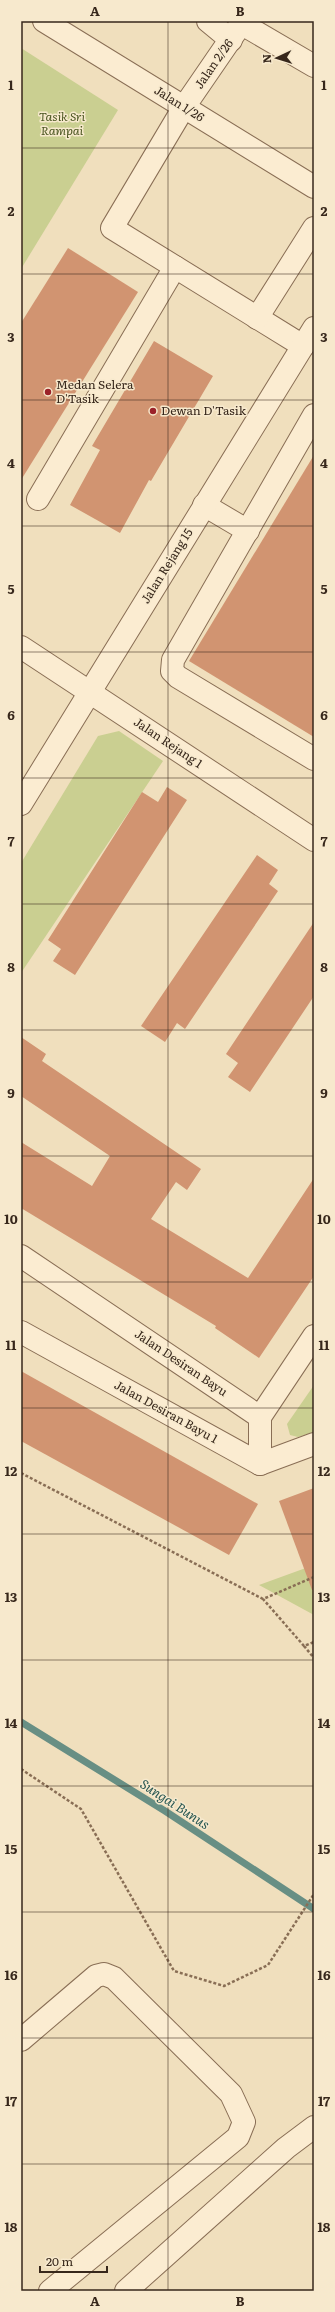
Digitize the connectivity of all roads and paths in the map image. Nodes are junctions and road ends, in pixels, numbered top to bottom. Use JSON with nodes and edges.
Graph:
{"nodes":[{"id":1,"x":44,"y":21,"type":"edge"},
{"id":2,"x":208,"y":21,"type":"edge"},
{"id":3,"x":239,"y":28,"type":"edge"},
{"id":4,"x":314,"y":66,"type":"edge"},
{"id":5,"x":184,"y":107,"type":"junction"},
{"id":6,"x":314,"y":187,"type":"edge"},
{"id":7,"x":314,"y":228,"type":"edge"},
{"id":8,"x":175,"y":267,"type":"junction"},
{"id":9,"x":257,"y":318,"type":"junction"},
{"id":10,"x":309,"y":337,"type":"edge"},
{"id":11,"x":314,"y":415,"type":"edge"},
{"id":12,"x":38,"y":499,"type":"dead end"},
{"id":13,"x":204,"y":505,"type":"junction"},
{"id":14,"x":248,"y":531,"type":"junction"},
{"id":15,"x":21,"y":646,"type":"edge"},
{"id":16,"x":89,"y":690,"type":"junction"},
{"id":17,"x":314,"y":759,"type":"edge"},
{"id":18,"x":21,"y":804,"type":"edge"},
{"id":19,"x":314,"y":840,"type":"edge"},
{"id":20,"x":21,"y":1256,"type":"edge"},
{"id":21,"x":21,"y":1332,"type":"edge"},
{"id":22,"x":314,"y":1336,"type":"edge"},
{"id":23,"x":260,"y":1417,"type":"junction"},
{"id":24,"x":314,"y":1444,"type":"edge"},
{"id":25,"x":260,"y":1464,"type":"junction"},
{"id":26,"x":21,"y":1473,"type":"edge"},
{"id":27,"x":314,"y":1578,"type":"edge"},
{"id":28,"x":263,"y":1599,"type":"junction"},
{"id":29,"x":314,"y":1642,"type":"edge"},
{"id":30,"x":304,"y":1646,"type":"junction"},
{"id":31,"x":314,"y":1658,"type":"edge"},
{"id":32,"x":21,"y":1769,"type":"edge"},
{"id":33,"x":314,"y":1894,"type":"edge"},
{"id":34,"x":21,"y":2040,"type":"edge"},
{"id":35,"x":314,"y":2126,"type":"edge"},
{"id":36,"x":50,"y":2291,"type":"edge"},
{"id":37,"x":126,"y":2291,"type":"edge"}],
"edges":[{"from":1,"to":5,"type":"street","name":"Jalan 1/26"},
{"from":2,"to":3,"type":"street"},
{"from":3,"to":4,"type":"street"},
{"from":3,"to":5,"type":"street","name":"Jalan 2/26"},
{"from":5,"to":6,"type":"street","name":"Jalan 1/26"},
{"from":5,"to":8,"type":"street","name":"Jalan 2/26"},
{"from":7,"to":9,"type":"street"},
{"from":8,"to":9,"type":"street"},
{"from":8,"to":12,"type":"street"},
{"from":9,"to":10,"type":"street"},
{"from":10,"to":13,"type":"street","name":"Jalan Rejang 15"},
{"from":11,"to":14,"type":"street"},
{"from":13,"to":14,"type":"street"},
{"from":13,"to":16,"type":"street","name":"Jalan Rejang 15"},
{"from":14,"to":17,"type":"street"},
{"from":15,"to":16,"type":"street","name":"Jalan Rejang 1"},
{"from":16,"to":18,"type":"street","name":"Jalan Rejang 15"},
{"from":16,"to":19,"type":"street","name":"Jalan Rejang 1"},
{"from":20,"to":23,"type":"street","name":"Jalan Desiran Bayu"},
{"from":21,"to":25,"type":"street","name":"Jalan Desiran Bayu 1"},
{"from":22,"to":23,"type":"street"},
{"from":23,"to":25,"type":"street"},
{"from":24,"to":25,"type":"street"},
{"from":26,"to":28,"type":"path"},
{"from":27,"to":28,"type":"path"},
{"from":28,"to":30,"type":"path"},
{"from":29,"to":30,"type":"path"},
{"from":30,"to":31,"type":"path"},
{"from":32,"to":33,"type":"path"},
{"from":34,"to":36,"type":"street"},
{"from":35,"to":37,"type":"street"}]}
